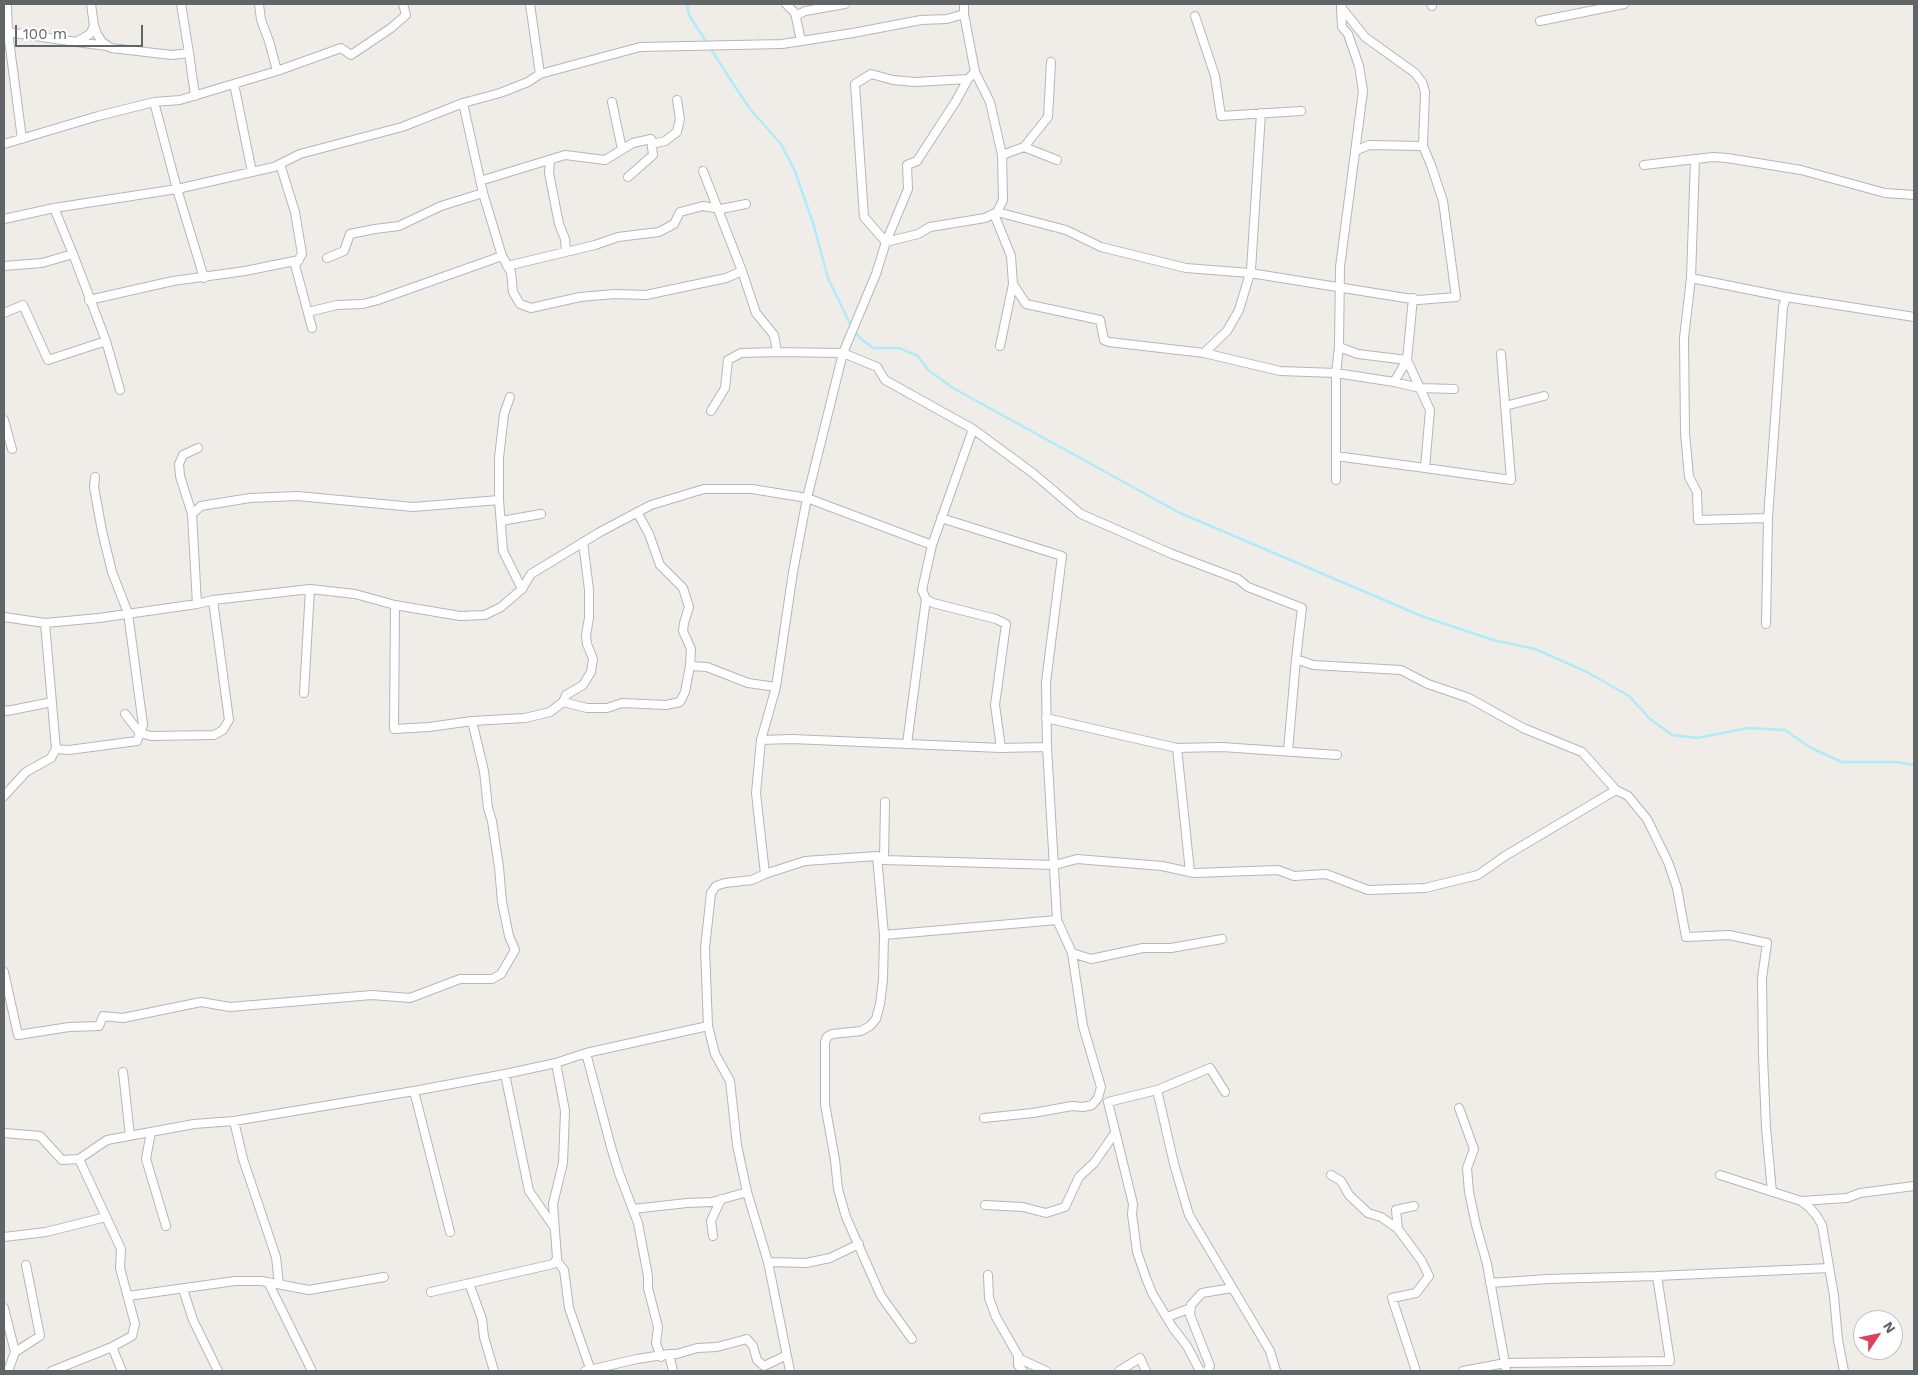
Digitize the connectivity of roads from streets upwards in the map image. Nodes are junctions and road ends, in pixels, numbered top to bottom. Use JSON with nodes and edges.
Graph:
{"nodes":[{"id":1,"x":7,"y":4,"type":"edge"},
{"id":2,"x":91,"y":4,"type":"edge"},
{"id":3,"x":181,"y":4,"type":"edge"},
{"id":4,"x":259,"y":4,"type":"edge"},
{"id":5,"x":403,"y":4,"type":"edge"},
{"id":6,"x":530,"y":4,"type":"edge"},
{"id":7,"x":786,"y":4,"type":"edge"},
{"id":8,"x":845,"y":4,"type":"edge"},
{"id":9,"x":964,"y":4,"type":"edge"},
{"id":10,"x":1624,"y":4,"type":"edge"},
{"id":11,"x":1341,"y":6,"type":"edge"},
{"id":12,"x":964,"y":14,"type":"junction"},
{"id":13,"x":796,"y":16,"type":"junction"},
{"id":14,"x":1195,"y":16,"type":"dead end"},
{"id":15,"x":1540,"y":21,"type":"dead end"},
{"id":16,"x":94,"y":26,"type":"junction"},
{"id":17,"x":8,"y":32,"type":"junction"},
{"id":18,"x":801,"y":41,"type":"junction"},
{"id":19,"x":76,"y":42,"type":"junction"},
{"id":20,"x":108,"y":46,"type":"junction"},
{"id":21,"x":189,"y":53,"type":"junction"},
{"id":22,"x":1051,"y":62,"type":"dead end"},
{"id":23,"x":277,"y":71,"type":"junction"},
{"id":24,"x":975,"y":72,"type":"junction"},
{"id":25,"x":540,"y":74,"type":"junction"},
{"id":26,"x":968,"y":79,"type":"junction"},
{"id":27,"x":234,"y":84,"type":"junction"},
{"id":28,"x":195,"y":96,"type":"junction"},
{"id":29,"x":677,"y":100,"type":"dead end"},
{"id":30,"x":154,"y":102,"type":"junction"},
{"id":31,"x":612,"y":102,"type":"dead end"},
{"id":32,"x":462,"y":103,"type":"junction"},
{"id":33,"x":1301,"y":111,"type":"dead end"},
{"id":34,"x":1261,"y":113,"type":"junction"},
{"id":35,"x":1357,"y":135,"type":"junction"},
{"id":36,"x":22,"y":139,"type":"junction"},
{"id":37,"x":4,"y":144,"type":"edge"},
{"id":38,"x":652,"y":144,"type":"junction"},
{"id":39,"x":1369,"y":145,"type":"junction"},
{"id":40,"x":1423,"y":146,"type":"junction"},
{"id":41,"x":1024,"y":147,"type":"junction"},
{"id":42,"x":622,"y":149,"type":"junction"},
{"id":43,"x":1355,"y":151,"type":"junction"},
{"id":44,"x":1002,"y":155,"type":"junction"},
{"id":45,"x":1695,"y":159,"type":"junction"},
{"id":46,"x":550,"y":160,"type":"junction"},
{"id":47,"x":1057,"y":160,"type":"dead end"},
{"id":48,"x":280,"y":164,"type":"junction"},
{"id":49,"x":1644,"y":165,"type":"dead end"},
{"id":50,"x":703,"y":171,"type":"dead end"},
{"id":51,"x":252,"y":172,"type":"junction"},
{"id":52,"x":628,"y":177,"type":"dead end"},
{"id":53,"x":480,"y":181,"type":"junction"},
{"id":54,"x":177,"y":189,"type":"junction"},
{"id":55,"x":483,"y":193,"type":"junction"},
{"id":56,"x":1914,"y":195,"type":"edge"},
{"id":57,"x":746,"y":204,"type":"dead end"},
{"id":58,"x":54,"y":208,"type":"junction"},
{"id":59,"x":716,"y":208,"type":"junction"},
{"id":60,"x":996,"y":213,"type":"junction"},
{"id":61,"x":4,"y":219,"type":"edge"},
{"id":62,"x":886,"y":242,"type":"junction"},
{"id":63,"x":566,"y":251,"type":"junction"},
{"id":64,"x":74,"y":254,"type":"junction"},
{"id":65,"x":502,"y":256,"type":"junction"},
{"id":66,"x":327,"y":258,"type":"dead end"},
{"id":67,"x":299,"y":260,"type":"junction"},
{"id":68,"x":4,"y":266,"type":"edge"},
{"id":69,"x":507,"y":266,"type":"junction"},
{"id":70,"x":742,"y":272,"type":"junction"},
{"id":71,"x":1250,"y":273,"type":"junction"},
{"id":72,"x":204,"y":278,"type":"junction"},
{"id":73,"x":1692,"y":278,"type":"junction"},
{"id":74,"x":1013,"y":284,"type":"junction"},
{"id":75,"x":1339,"y":287,"type":"junction"},
{"id":76,"x":1786,"y":297,"type":"junction"},
{"id":77,"x":1413,"y":298,"type":"junction"},
{"id":78,"x":89,"y":300,"type":"junction"},
{"id":79,"x":308,"y":312,"type":"junction"},
{"id":80,"x":4,"y":313,"type":"edge"},
{"id":81,"x":1914,"y":317,"type":"edge"},
{"id":82,"x":312,"y":328,"type":"dead end"},
{"id":83,"x":106,"y":341,"type":"junction"},
{"id":84,"x":1000,"y":346,"type":"dead end"},
{"id":85,"x":1339,"y":347,"type":"junction"},
{"id":86,"x":777,"y":352,"type":"junction"},
{"id":87,"x":843,"y":353,"type":"junction"},
{"id":88,"x":1204,"y":354,"type":"junction"},
{"id":89,"x":1501,"y":354,"type":"dead end"},
{"id":90,"x":1407,"y":360,"type":"junction"},
{"id":91,"x":1336,"y":373,"type":"junction"},
{"id":92,"x":1394,"y":382,"type":"junction"},
{"id":93,"x":1420,"y":388,"type":"junction"},
{"id":94,"x":1454,"y":389,"type":"dead end"},
{"id":95,"x":120,"y":390,"type":"dead end"},
{"id":96,"x":510,"y":396,"type":"dead end"},
{"id":97,"x":1544,"y":396,"type":"dead end"},
{"id":98,"x":1505,"y":406,"type":"junction"},
{"id":99,"x":712,"y":411,"type":"dead end"},
{"id":100,"x":4,"y":420,"type":"edge"},
{"id":101,"x":973,"y":429,"type":"junction"},
{"id":102,"x":198,"y":448,"type":"dead end"},
{"id":103,"x":12,"y":449,"type":"dead end"},
{"id":104,"x":1336,"y":456,"type":"junction"},
{"id":105,"x":1425,"y":468,"type":"junction"},
{"id":106,"x":95,"y":477,"type":"dead end"},
{"id":107,"x":1336,"y":480,"type":"dead end"},
{"id":108,"x":807,"y":498,"type":"junction"},
{"id":109,"x":499,"y":500,"type":"junction"},
{"id":110,"x":637,"y":512,"type":"junction"},
{"id":111,"x":192,"y":514,"type":"junction"},
{"id":112,"x":541,"y":514,"type":"dead end"},
{"id":113,"x":941,"y":518,"type":"junction"},
{"id":114,"x":1768,"y":518,"type":"junction"},
{"id":115,"x":501,"y":521,"type":"junction"},
{"id":116,"x":583,"y":542,"type":"junction"},
{"id":117,"x":932,"y":545,"type":"junction"},
{"id":118,"x":310,"y":589,"type":"junction"},
{"id":119,"x":522,"y":589,"type":"junction"},
{"id":120,"x":926,"y":599,"type":"junction"},
{"id":121,"x":214,"y":600,"type":"junction"},
{"id":122,"x":197,"y":604,"type":"junction"},
{"id":123,"x":395,"y":606,"type":"junction"},
{"id":124,"x":128,"y":613,"type":"junction"},
{"id":125,"x":4,"y":617,"type":"edge"},
{"id":126,"x":45,"y":623,"type":"junction"},
{"id":127,"x":1766,"y":624,"type":"dead end"},
{"id":128,"x":1296,"y":659,"type":"junction"},
{"id":129,"x":690,"y":666,"type":"junction"},
{"id":130,"x":776,"y":687,"type":"junction"},
{"id":131,"x":304,"y":693,"type":"dead end"},
{"id":132,"x":52,"y":702,"type":"junction"},
{"id":133,"x":563,"y":702,"type":"junction"},
{"id":134,"x":4,"y":710,"type":"edge"},
{"id":135,"x":125,"y":714,"type":"dead end"},
{"id":136,"x":1046,"y":718,"type":"junction"},
{"id":137,"x":472,"y":721,"type":"junction"},
{"id":138,"x":140,"y":733,"type":"junction"},
{"id":139,"x":761,"y":740,"type":"junction"},
{"id":140,"x":907,"y":744,"type":"junction"},
{"id":141,"x":1047,"y":747,"type":"junction"},
{"id":142,"x":1000,"y":748,"type":"junction"},
{"id":143,"x":1177,"y":748,"type":"junction"},
{"id":144,"x":56,"y":749,"type":"junction"},
{"id":145,"x":1288,"y":751,"type":"junction"},
{"id":146,"x":1337,"y":755,"type":"dead end"},
{"id":147,"x":1616,"y":790,"type":"junction"},
{"id":148,"x":4,"y":796,"type":"edge"},
{"id":149,"x":885,"y":802,"type":"dead end"},
{"id":150,"x":880,"y":858,"type":"junction"},
{"id":151,"x":1055,"y":865,"type":"junction"},
{"id":152,"x":1190,"y":872,"type":"junction"},
{"id":153,"x":765,"y":874,"type":"junction"},
{"id":154,"x":1057,"y":920,"type":"junction"},
{"id":155,"x":884,"y":935,"type":"junction"},
{"id":156,"x":1222,"y":939,"type":"dead end"},
{"id":157,"x":1072,"y":954,"type":"junction"},
{"id":158,"x":4,"y":972,"type":"edge"},
{"id":159,"x":708,"y":1026,"type":"junction"},
{"id":160,"x":586,"y":1053,"type":"junction"},
{"id":161,"x":556,"y":1062,"type":"junction"},
{"id":162,"x":123,"y":1072,"type":"dead end"},
{"id":163,"x":505,"y":1074,"type":"junction"},
{"id":164,"x":1157,"y":1090,"type":"junction"},
{"id":165,"x":414,"y":1091,"type":"junction"},
{"id":166,"x":1226,"y":1092,"type":"dead end"},
{"id":167,"x":1098,"y":1098,"type":"junction"},
{"id":168,"x":1108,"y":1102,"type":"junction"},
{"id":169,"x":1458,"y":1108,"type":"dead end"},
{"id":170,"x":984,"y":1118,"type":"dead end"},
{"id":171,"x":234,"y":1121,"type":"junction"},
{"id":172,"x":151,"y":1132,"type":"junction"},
{"id":173,"x":4,"y":1133,"type":"edge"},
{"id":174,"x":1115,"y":1134,"type":"junction"},
{"id":175,"x":130,"y":1136,"type":"junction"},
{"id":176,"x":79,"y":1158,"type":"junction"},
{"id":177,"x":1331,"y":1174,"type":"dead end"},
{"id":178,"x":1720,"y":1175,"type":"dead end"},
{"id":179,"x":1914,"y":1186,"type":"edge"},
{"id":180,"x":747,"y":1192,"type":"junction"},
{"id":181,"x":1772,"y":1192,"type":"junction"},
{"id":182,"x":721,"y":1199,"type":"junction"},
{"id":183,"x":1800,"y":1201,"type":"junction"},
{"id":184,"x":986,"y":1205,"type":"dead end"},
{"id":185,"x":1414,"y":1206,"type":"dead end"},
{"id":186,"x":633,"y":1209,"type":"junction"},
{"id":187,"x":106,"y":1217,"type":"junction"},
{"id":188,"x":166,"y":1226,"type":"dead end"},
{"id":189,"x":555,"y":1228,"type":"junction"},
{"id":190,"x":1398,"y":1229,"type":"junction"},
{"id":191,"x":450,"y":1232,"type":"dead end"},
{"id":192,"x":713,"y":1236,"type":"dead end"},
{"id":193,"x":4,"y":1237,"type":"edge"},
{"id":194,"x":859,"y":1244,"type":"junction"},
{"id":195,"x":556,"y":1260,"type":"junction"},
{"id":196,"x":768,"y":1262,"type":"junction"},
{"id":197,"x":26,"y":1265,"type":"dead end"},
{"id":198,"x":1829,"y":1268,"type":"junction"},
{"id":199,"x":988,"y":1275,"type":"dead end"},
{"id":200,"x":1657,"y":1276,"type":"junction"},
{"id":201,"x":384,"y":1277,"type":"dead end"},
{"id":202,"x":268,"y":1282,"type":"junction"},
{"id":203,"x":468,"y":1283,"type":"junction"},
{"id":204,"x":1490,"y":1283,"type":"junction"},
{"id":205,"x":279,"y":1284,"type":"junction"},
{"id":206,"x":1232,"y":1288,"type":"junction"},
{"id":207,"x":183,"y":1289,"type":"junction"},
{"id":208,"x":431,"y":1292,"type":"dead end"},
{"id":209,"x":128,"y":1296,"type":"junction"},
{"id":210,"x":4,"y":1308,"type":"edge"},
{"id":211,"x":1191,"y":1308,"type":"junction"},
{"id":212,"x":1167,"y":1317,"type":"junction"},
{"id":213,"x":6,"y":1326,"type":"edge"},
{"id":214,"x":912,"y":1339,"type":"dead end"},
{"id":215,"x":1198,"y":1339,"type":"junction"},
{"id":216,"x":1187,"y":1346,"type":"junction"},
{"id":217,"x":112,"y":1347,"type":"junction"},
{"id":218,"x":15,"y":1352,"type":"junction"},
{"id":219,"x":665,"y":1355,"type":"junction"},
{"id":220,"x":1018,"y":1355,"type":"junction"},
{"id":221,"x":785,"y":1356,"type":"junction"},
{"id":222,"x":1506,"y":1367,"type":"edge"},
{"id":223,"x":311,"y":1369,"type":"dead end"},
{"id":224,"x":1481,"y":1369,"type":"edge"},
{"id":225,"x":1041,"y":1370,"type":"edge"},
{"id":226,"x":8,"y":1371,"type":"edge"},
{"id":227,"x":52,"y":1371,"type":"edge"},
{"id":228,"x":122,"y":1371,"type":"edge"},
{"id":229,"x":218,"y":1371,"type":"edge"},
{"id":230,"x":494,"y":1371,"type":"edge"},
{"id":231,"x":589,"y":1371,"type":"edge"},
{"id":232,"x":673,"y":1371,"type":"edge"},
{"id":233,"x":790,"y":1371,"type":"edge"},
{"id":234,"x":1023,"y":1371,"type":"edge"},
{"id":235,"x":1119,"y":1371,"type":"edge"},
{"id":236,"x":1146,"y":1371,"type":"edge"},
{"id":237,"x":1200,"y":1371,"type":"edge"},
{"id":238,"x":1207,"y":1371,"type":"edge"},
{"id":239,"x":1276,"y":1371,"type":"edge"},
{"id":240,"x":1416,"y":1371,"type":"edge"},
{"id":241,"x":1463,"y":1371,"type":"edge"},
{"id":242,"x":1844,"y":1371,"type":"edge"}],
"edges":[{"from":1,"to":17,"type":"street"},
{"from":2,"to":16,"type":"street"},
{"from":3,"to":21,"type":"street"},
{"from":4,"to":23,"type":"street"},
{"from":5,"to":23,"type":"street"},
{"from":6,"to":25,"type":"street"},
{"from":7,"to":13,"type":"street"},
{"from":8,"to":13,"type":"street"},
{"from":9,"to":12,"type":"street"},
{"from":10,"to":15,"type":"street"},
{"from":11,"to":35,"type":"street"},
{"from":11,"to":40,"type":"street"},
{"from":12,"to":18,"type":"street"},
{"from":12,"to":24,"type":"street"},
{"from":13,"to":18,"type":"street"},
{"from":14,"to":34,"type":"street"},
{"from":16,"to":19,"type":"street"},
{"from":16,"to":20,"type":"street"},
{"from":17,"to":19,"type":"street"},
{"from":17,"to":36,"type":"street"},
{"from":18,"to":25,"type":"street"},
{"from":19,"to":20,"type":"street"},
{"from":20,"to":21,"type":"street"},
{"from":21,"to":28,"type":"street"},
{"from":22,"to":41,"type":"street"},
{"from":23,"to":27,"type":"street"},
{"from":24,"to":26,"type":"street"},
{"from":24,"to":44,"type":"street"},
{"from":25,"to":32,"type":"street"},
{"from":26,"to":62,"type":"street"},
{"from":26,"to":62,"type":"street"},
{"from":27,"to":28,"type":"street"},
{"from":27,"to":51,"type":"street"},
{"from":28,"to":30,"type":"street"},
{"from":29,"to":38,"type":"street"},
{"from":30,"to":36,"type":"street"},
{"from":30,"to":54,"type":"street"},
{"from":31,"to":42,"type":"street"},
{"from":32,"to":48,"type":"street"},
{"from":32,"to":53,"type":"street"},
{"from":33,"to":34,"type":"street"},
{"from":34,"to":71,"type":"street"},
{"from":35,"to":39,"type":"street"},
{"from":35,"to":43,"type":"street"},
{"from":36,"to":37,"type":"street"},
{"from":38,"to":42,"type":"street"},
{"from":38,"to":52,"type":"street"},
{"from":39,"to":40,"type":"street"},
{"from":39,"to":43,"type":"street"},
{"from":40,"to":77,"type":"street"},
{"from":41,"to":44,"type":"street"},
{"from":41,"to":47,"type":"street"},
{"from":42,"to":46,"type":"street"},
{"from":43,"to":75,"type":"street"},
{"from":44,"to":60,"type":"street"},
{"from":45,"to":49,"type":"street"},
{"from":45,"to":56,"type":"street"},
{"from":45,"to":73,"type":"street"},
{"from":46,"to":53,"type":"street"},
{"from":46,"to":63,"type":"street"},
{"from":48,"to":51,"type":"street"},
{"from":48,"to":67,"type":"street"},
{"from":50,"to":59,"type":"street"},
{"from":51,"to":54,"type":"street"},
{"from":53,"to":55,"type":"street"},
{"from":54,"to":58,"type":"street"},
{"from":54,"to":72,"type":"street"},
{"from":55,"to":65,"type":"street"},
{"from":55,"to":66,"type":"street"},
{"from":57,"to":59,"type":"street"},
{"from":58,"to":61,"type":"street"},
{"from":58,"to":64,"type":"street"},
{"from":59,"to":63,"type":"street"},
{"from":59,"to":70,"type":"street"},
{"from":60,"to":62,"type":"street"},
{"from":60,"to":71,"type":"street"},
{"from":60,"to":74,"type":"street"},
{"from":62,"to":87,"type":"street"},
{"from":63,"to":69,"type":"street"},
{"from":64,"to":68,"type":"street"},
{"from":64,"to":78,"type":"street"},
{"from":65,"to":69,"type":"street"},
{"from":65,"to":79,"type":"street"},
{"from":67,"to":72,"type":"street"},
{"from":67,"to":79,"type":"street"},
{"from":69,"to":70,"type":"street"},
{"from":70,"to":86,"type":"street"},
{"from":71,"to":75,"type":"street"},
{"from":71,"to":88,"type":"street"},
{"from":72,"to":78,"type":"street"},
{"from":73,"to":76,"type":"street"},
{"from":73,"to":114,"type":"street"},
{"from":74,"to":84,"type":"street"},
{"from":74,"to":88,"type":"street"},
{"from":75,"to":77,"type":"street"},
{"from":75,"to":85,"type":"street"},
{"from":76,"to":81,"type":"street"},
{"from":76,"to":114,"type":"street"},
{"from":77,"to":90,"type":"street"},
{"from":78,"to":83,"type":"street"},
{"from":79,"to":82,"type":"street"},
{"from":80,"to":83,"type":"street"},
{"from":83,"to":95,"type":"street"},
{"from":85,"to":90,"type":"street"},
{"from":85,"to":91,"type":"street"},
{"from":86,"to":87,"type":"street"},
{"from":86,"to":99,"type":"street"},
{"from":87,"to":101,"type":"street"},
{"from":87,"to":108,"type":"street"},
{"from":88,"to":91,"type":"street"},
{"from":89,"to":98,"type":"street"},
{"from":90,"to":92,"type":"street"},
{"from":90,"to":93,"type":"street"},
{"from":91,"to":92,"type":"street"},
{"from":91,"to":104,"type":"street"},
{"from":92,"to":93,"type":"street"},
{"from":93,"to":94,"type":"street"},
{"from":93,"to":105,"type":"street"},
{"from":96,"to":109,"type":"street"},
{"from":97,"to":98,"type":"street"},
{"from":98,"to":105,"type":"street"},
{"from":100,"to":103,"type":"street"},
{"from":101,"to":113,"type":"street"},
{"from":101,"to":128,"type":"street"},
{"from":102,"to":111,"type":"street"},
{"from":104,"to":105,"type":"street"},
{"from":104,"to":107,"type":"street"},
{"from":106,"to":124,"type":"street"},
{"from":108,"to":110,"type":"street"},
{"from":108,"to":117,"type":"street"},
{"from":108,"to":130,"type":"street"},
{"from":109,"to":111,"type":"street"},
{"from":109,"to":115,"type":"street"},
{"from":110,"to":116,"type":"street"},
{"from":110,"to":129,"type":"street"},
{"from":111,"to":122,"type":"street"},
{"from":112,"to":115,"type":"street"},
{"from":113,"to":117,"type":"street"},
{"from":113,"to":136,"type":"street"},
{"from":114,"to":127,"type":"street"},
{"from":115,"to":119,"type":"street"},
{"from":116,"to":119,"type":"street"},
{"from":116,"to":133,"type":"street"},
{"from":117,"to":120,"type":"street"},
{"from":118,"to":121,"type":"street"},
{"from":118,"to":123,"type":"street"},
{"from":118,"to":131,"type":"street"},
{"from":119,"to":123,"type":"street"},
{"from":120,"to":140,"type":"street"},
{"from":120,"to":142,"type":"street"},
{"from":121,"to":122,"type":"street"},
{"from":121,"to":138,"type":"street"},
{"from":122,"to":124,"type":"street"},
{"from":123,"to":137,"type":"street"},
{"from":124,"to":126,"type":"street"},
{"from":124,"to":138,"type":"street"},
{"from":125,"to":126,"type":"street"},
{"from":126,"to":132,"type":"street"},
{"from":128,"to":145,"type":"street"},
{"from":128,"to":147,"type":"street"},
{"from":129,"to":130,"type":"street"},
{"from":129,"to":133,"type":"street"},
{"from":130,"to":139,"type":"street"},
{"from":132,"to":134,"type":"street"},
{"from":132,"to":144,"type":"street"},
{"from":133,"to":137,"type":"street"},
{"from":135,"to":138,"type":"street"},
{"from":136,"to":141,"type":"street"},
{"from":136,"to":143,"type":"street"},
{"from":137,"to":158,"type":"street"},
{"from":138,"to":144,"type":"street"},
{"from":139,"to":140,"type":"street"},
{"from":139,"to":153,"type":"street"},
{"from":140,"to":142,"type":"street"},
{"from":141,"to":142,"type":"street"},
{"from":141,"to":151,"type":"street"},
{"from":143,"to":145,"type":"street"},
{"from":143,"to":152,"type":"street"},
{"from":144,"to":148,"type":"street"},
{"from":145,"to":146,"type":"street"},
{"from":147,"to":152,"type":"street"},
{"from":147,"to":181,"type":"street"},
{"from":149,"to":150,"type":"street"},
{"from":150,"to":151,"type":"street"},
{"from":150,"to":153,"type":"street"},
{"from":150,"to":155,"type":"street"},
{"from":151,"to":152,"type":"street"},
{"from":151,"to":154,"type":"street"},
{"from":153,"to":159,"type":"street"},
{"from":154,"to":155,"type":"street"},
{"from":154,"to":157,"type":"street"},
{"from":155,"to":194,"type":"street"},
{"from":156,"to":157,"type":"street"},
{"from":157,"to":167,"type":"street"},
{"from":159,"to":160,"type":"street"},
{"from":159,"to":180,"type":"street"},
{"from":160,"to":161,"type":"street"},
{"from":160,"to":186,"type":"street"},
{"from":161,"to":163,"type":"street"},
{"from":161,"to":189,"type":"street"},
{"from":162,"to":175,"type":"street"},
{"from":163,"to":165,"type":"street"},
{"from":163,"to":189,"type":"street"},
{"from":164,"to":166,"type":"street"},
{"from":164,"to":168,"type":"street"},
{"from":164,"to":206,"type":"street"},
{"from":165,"to":171,"type":"street"},
{"from":165,"to":191,"type":"street"},
{"from":167,"to":168,"type":"street"},
{"from":167,"to":170,"type":"street"},
{"from":168,"to":174,"type":"street"},
{"from":169,"to":204,"type":"street"},
{"from":171,"to":172,"type":"street"},
{"from":171,"to":205,"type":"street"},
{"from":172,"to":175,"type":"street"},
{"from":172,"to":188,"type":"street"},
{"from":173,"to":176,"type":"street"},
{"from":174,"to":184,"type":"street"},
{"from":174,"to":212,"type":"street"},
{"from":175,"to":176,"type":"street"},
{"from":176,"to":187,"type":"street"},
{"from":177,"to":190,"type":"street"},
{"from":178,"to":181,"type":"street"},
{"from":179,"to":183,"type":"street"},
{"from":180,"to":182,"type":"street"},
{"from":180,"to":196,"type":"street"},
{"from":181,"to":183,"type":"street"},
{"from":182,"to":186,"type":"street"},
{"from":182,"to":192,"type":"street"},
{"from":183,"to":198,"type":"street"},
{"from":185,"to":190,"type":"street"},
{"from":186,"to":219,"type":"street"},
{"from":187,"to":193,"type":"street"},
{"from":187,"to":209,"type":"street"},
{"from":189,"to":195,"type":"street"},
{"from":190,"to":240,"type":"street"},
{"from":194,"to":196,"type":"street"},
{"from":194,"to":214,"type":"street"},
{"from":195,"to":203,"type":"street"},
{"from":195,"to":231,"type":"street"},
{"from":196,"to":221,"type":"street"},
{"from":197,"to":218,"type":"street"},
{"from":198,"to":200,"type":"street"},
{"from":198,"to":242,"type":"street"},
{"from":199,"to":220,"type":"street"},
{"from":200,"to":204,"type":"street"},
{"from":200,"to":222,"type":"street"},
{"from":201,"to":205,"type":"street"},
{"from":202,"to":205,"type":"street"},
{"from":202,"to":207,"type":"street"},
{"from":202,"to":223,"type":"street"},
{"from":203,"to":208,"type":"street"},
{"from":203,"to":230,"type":"street"},
{"from":204,"to":222,"type":"street"},
{"from":206,"to":211,"type":"street"},
{"from":206,"to":239,"type":"street"},
{"from":207,"to":209,"type":"street"},
{"from":207,"to":229,"type":"street"},
{"from":209,"to":217,"type":"street"},
{"from":210,"to":213,"type":"street"},
{"from":211,"to":212,"type":"street"},
{"from":211,"to":215,"type":"street"},
{"from":212,"to":216,"type":"street"},
{"from":213,"to":218,"type":"street"},
{"from":215,"to":216,"type":"street"},
{"from":215,"to":238,"type":"street"},
{"from":216,"to":237,"type":"street"},
{"from":217,"to":227,"type":"street"},
{"from":217,"to":228,"type":"street"},
{"from":218,"to":226,"type":"street"},
{"from":219,"to":221,"type":"street"},
{"from":219,"to":231,"type":"street"},
{"from":219,"to":232,"type":"street"},
{"from":220,"to":225,"type":"street"},
{"from":220,"to":234,"type":"street"},
{"from":221,"to":233,"type":"street"},
{"from":222,"to":224,"type":"street"},
{"from":224,"to":241,"type":"street"},
{"from":235,"to":236,"type":"street"}]}
